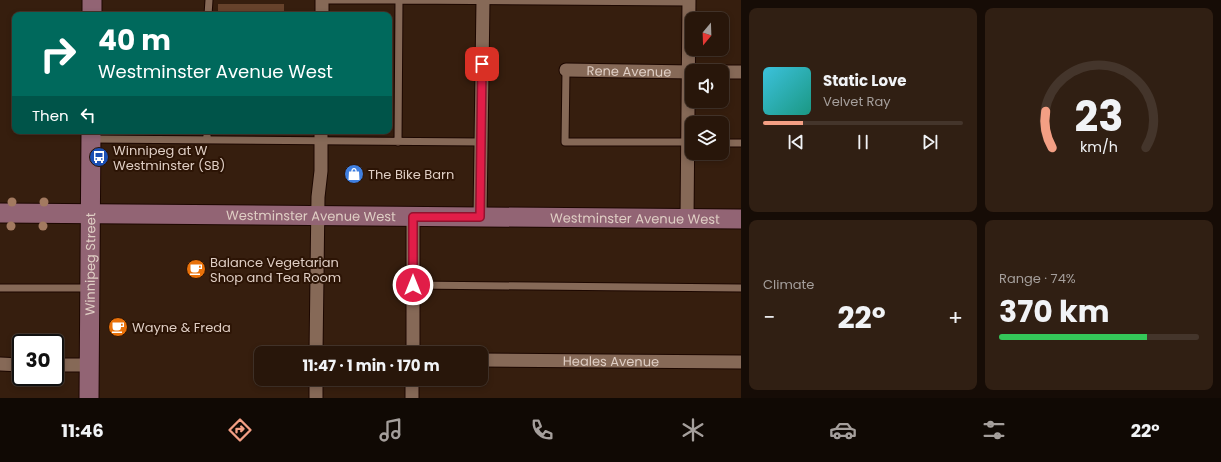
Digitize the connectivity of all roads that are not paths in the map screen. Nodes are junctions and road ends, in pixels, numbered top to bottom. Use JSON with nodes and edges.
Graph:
{"nodes":[{"id":1,"x":92,"y":0,"type":"edge"},
{"id":2,"x":209,"y":0,"type":"edge"},
{"id":3,"x":322,"y":0,"type":"edge"},
{"id":4,"x":399,"y":0,"type":"edge"},
{"id":5,"x":483,"y":0,"type":"edge"},
{"id":6,"x":588,"y":1,"type":"edge"},
{"id":7,"x":689,"y":1,"type":"edge"},
{"id":8,"x":92,"y":12,"type":"edge"},
{"id":9,"x":208,"y":12,"type":"edge"},
{"id":10,"x":322,"y":12,"type":"edge"},
{"id":11,"x":690,"y":64,"type":"edge"},
{"id":12,"x":566,"y":70,"type":"joint"},
{"id":13,"x":685,"y":72,"type":"edge"},
{"id":14,"x":729,"y":72,"type":"edge"},
{"id":15,"x":741,"y":72,"type":"edge"},
{"id":16,"x":207,"y":134,"type":"edge"},
{"id":17,"x":91,"y":135,"type":"edge"},
{"id":18,"x":321,"y":136,"type":"edge"},
{"id":19,"x":207,"y":140,"type":"junction"},
{"id":20,"x":398,"y":142,"type":"junction"},
{"id":21,"x":481,"y":142,"type":"junction"},
{"id":22,"x":685,"y":142,"type":"edge"},
{"id":23,"x":729,"y":143,"type":"edge"},
{"id":24,"x":741,"y":143,"type":"edge"},
{"id":25,"x":689,"y":160,"type":"edge"},
{"id":26,"x":0,"y":213,"type":"edge"},
{"id":27,"x":91,"y":215,"type":"junction"},
{"id":28,"x":318,"y":216,"type":"junction"},
{"id":29,"x":413,"y":217,"type":"junction"},
{"id":30,"x":480,"y":217,"type":"junction"},
{"id":31,"x":687,"y":219,"type":"junction"},
{"id":32,"x":741,"y":219,"type":"edge"},
{"id":33,"x":413,"y":285,"type":"junction"},
{"id":34,"x":0,"y":288,"type":"edge"},
{"id":35,"x":90,"y":288,"type":"junction"},
{"id":36,"x":741,"y":288,"type":"edge"},
{"id":37,"x":316,"y":346,"type":"edge"},
{"id":38,"x":412,"y":346,"type":"edge"},
{"id":39,"x":488,"y":360,"type":"edge"},
{"id":40,"x":741,"y":362,"type":"edge"},
{"id":41,"x":0,"y":364,"type":"edge"},
{"id":42,"x":12,"y":365,"type":"edge"},
{"id":43,"x":64,"y":365,"type":"edge"},
{"id":44,"x":90,"y":365,"type":"junction"},
{"id":45,"x":316,"y":386,"type":"edge"},
{"id":46,"x":412,"y":386,"type":"edge"},
{"id":47,"x":89,"y":398,"type":"edge"},
{"id":48,"x":316,"y":398,"type":"edge"},
{"id":49,"x":412,"y":398,"type":"edge"}],
"edges":[{"from":1,"to":8,"type":"main road"},
{"from":2,"to":9,"type":"lane"},
{"from":3,"to":4,"type":"lane"},
{"from":3,"to":10,"type":"street"},
{"from":4,"to":5,"type":"lane"},
{"from":4,"to":20,"type":"lane"},
{"from":5,"to":6,"type":"lane"},
{"from":5,"to":21,"type":"street"},
{"from":6,"to":7,"type":"lane"},
{"from":7,"to":11,"type":"street"},
{"from":12,"to":13,"type":"street","name":"Rene Avenue"},
{"from":12,"to":22,"type":"lane"},
{"from":14,"to":15,"type":"street"},
{"from":16,"to":19,"type":"lane"},
{"from":17,"to":19,"type":"lane"},
{"from":17,"to":27,"type":"main road","name":"Winnipeg Street"},
{"from":18,"to":19,"type":"lane"},
{"from":18,"to":20,"type":"lane"},
{"from":18,"to":28,"type":"street"},
{"from":20,"to":21,"type":"lane"},
{"from":21,"to":30,"type":"street"},
{"from":23,"to":24,"type":"lane"},
{"from":25,"to":31,"type":"street"},
{"from":26,"to":27,"type":"main road","name":"Westminster Avenue West"},
{"from":27,"to":28,"type":"main road","name":"Westminster Avenue West"},
{"from":27,"to":35,"type":"main road","name":"Winnipeg Street"},
{"from":28,"to":29,"type":"main road","name":"Westminster Avenue West"},
{"from":28,"to":37,"type":"street"},
{"from":29,"to":30,"type":"main road","name":"Westminster Avenue West"},
{"from":29,"to":33,"type":"street"},
{"from":30,"to":31,"type":"main road","name":"Westminster Avenue West"},
{"from":31,"to":32,"type":"main road","name":"Westminster Avenue West"},
{"from":33,"to":36,"type":"lane"},
{"from":33,"to":38,"type":"street"},
{"from":34,"to":35,"type":"lane"},
{"from":35,"to":44,"type":"main road","name":"Winnipeg Street"},
{"from":39,"to":40,"type":"street","name":"Heales Avenue"},
{"from":41,"to":42,"type":"street"},
{"from":43,"to":44,"type":"street"},
{"from":44,"to":47,"type":"main road","name":"Winnipeg Street"},
{"from":45,"to":48,"type":"street"},
{"from":46,"to":49,"type":"street"}]}
